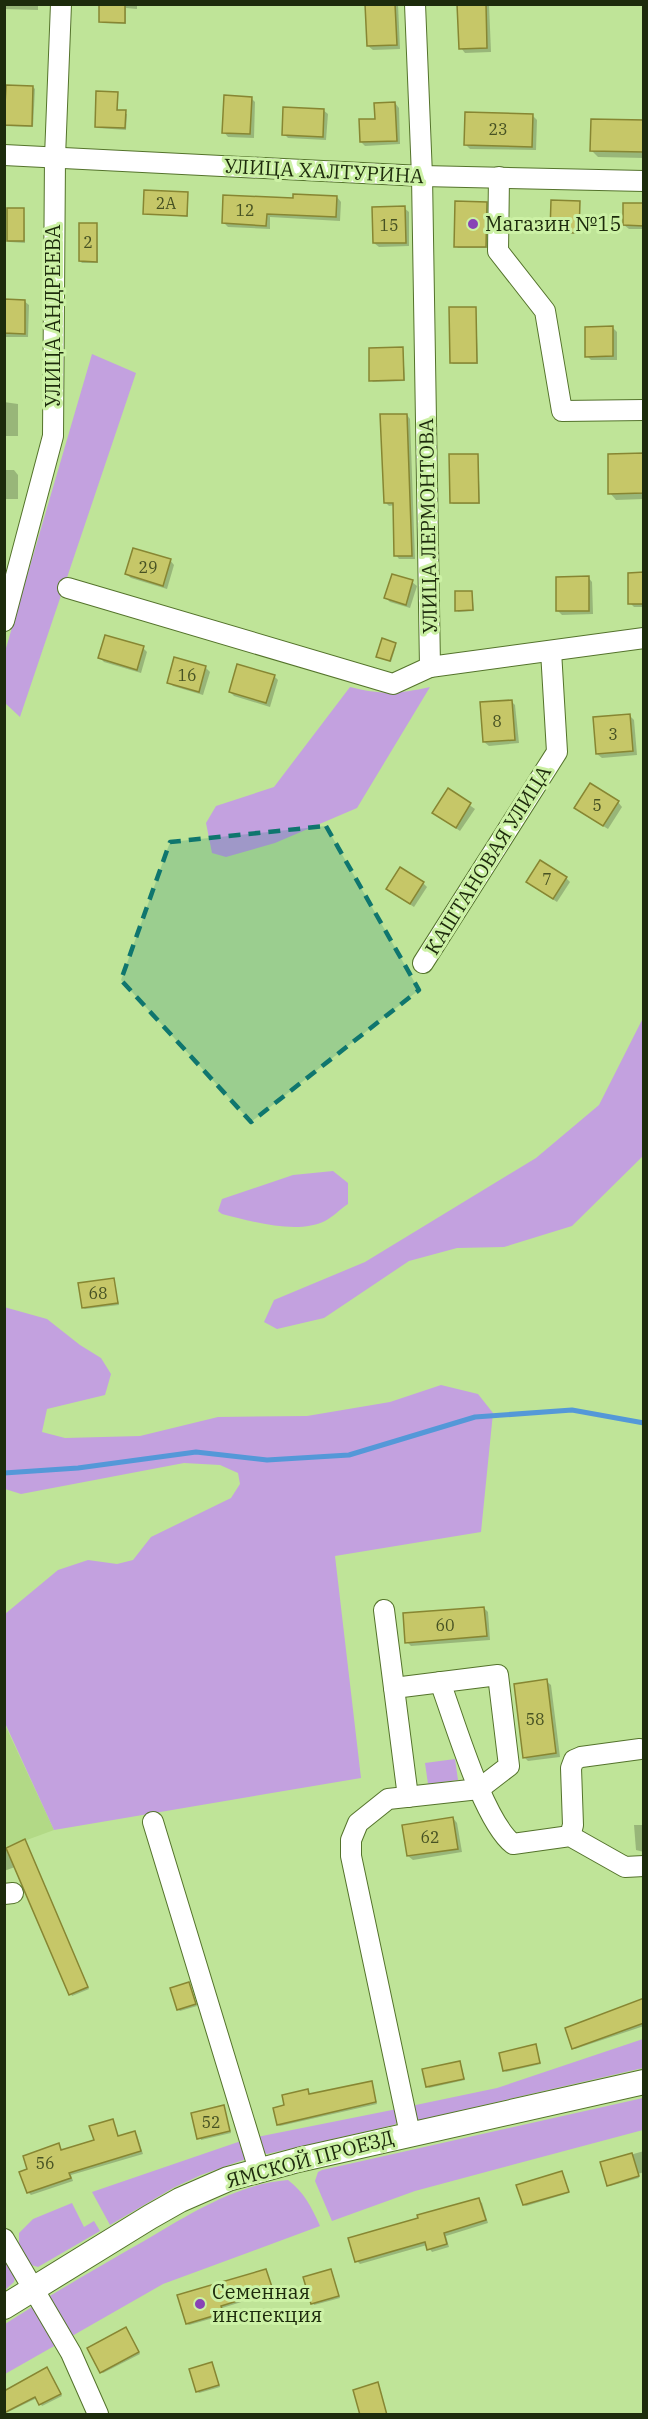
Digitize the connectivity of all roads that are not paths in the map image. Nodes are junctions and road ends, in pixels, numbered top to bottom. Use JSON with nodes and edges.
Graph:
{"nodes":[{"id":1,"x":61,"y":4,"type":"edge"},
{"id":2,"x":415,"y":4,"type":"edge"},
{"id":3,"x":4,"y":155,"type":"edge"},
{"id":4,"x":54,"y":157,"type":"junction"},
{"id":5,"x":422,"y":176,"type":"junction"},
{"id":6,"x":499,"y":177,"type":"junction"},
{"id":7,"x":644,"y":181,"type":"edge"},
{"id":8,"x":644,"y":410,"type":"edge"},
{"id":9,"x":68,"y":588,"type":"dead end"},
{"id":10,"x":4,"y":621,"type":"edge"},
{"id":11,"x":644,"y":638,"type":"edge"},
{"id":12,"x":551,"y":651,"type":"junction"},
{"id":13,"x":430,"y":667,"type":"junction"},
{"id":14,"x":423,"y":963,"type":"dead end"},
{"id":15,"x":384,"y":1610,"type":"dead end"},
{"id":16,"x":440,"y":1682,"type":"junction"},
{"id":17,"x":394,"y":1689,"type":"junction"},
{"id":18,"x":640,"y":1749,"type":"dead end"},
{"id":19,"x":479,"y":1789,"type":"junction"},
{"id":20,"x":408,"y":1797,"type":"junction"},
{"id":21,"x":153,"y":1822,"type":"dead end"},
{"id":22,"x":570,"y":1836,"type":"junction"},
{"id":23,"x":644,"y":1866,"type":"edge"},
{"id":24,"x":644,"y":2082,"type":"edge"},
{"id":25,"x":410,"y":2134,"type":"junction"},
{"id":26,"x":259,"y":2170,"type":"junction"},
{"id":27,"x":4,"y":2239,"type":"edge"},
{"id":28,"x":33,"y":2289,"type":"junction"},
{"id":29,"x":4,"y":2307,"type":"edge"},
{"id":30,"x":98,"y":2415,"type":"edge"}],
"edges":[{"from":1,"to":4,"type":"street","name":"УЛИЦА АНДРЕЕВА"},
{"from":2,"to":5,"type":"street","name":"УЛИЦА ЛЕРМОНТОВА"},
{"from":3,"to":4,"type":"street","name":"УЛИЦА ХАЛТУРИНА"},
{"from":4,"to":5,"type":"street","name":"УЛИЦА ХАЛТУРИНА"},
{"from":4,"to":10,"type":"street","name":"УЛИЦА АНДРЕЕВА"},
{"from":5,"to":6,"type":"street","name":"УЛИЦА ХАЛТУРИНА"},
{"from":5,"to":13,"type":"street","name":"УЛИЦА ЛЕРМОНТОВА"},
{"from":6,"to":7,"type":"street","name":"УЛИЦА ХАЛТУРИНА"},
{"from":6,"to":8,"type":"street"},
{"from":9,"to":13,"type":"street"},
{"from":11,"to":12,"type":"street"},
{"from":12,"to":13,"type":"street"},
{"from":12,"to":14,"type":"street","name":"КАШТАНОВАЯ УЛИЦА"},
{"from":15,"to":17,"type":"street"},
{"from":16,"to":17,"type":"street"},
{"from":16,"to":19,"type":"street"},
{"from":16,"to":19,"type":"street"},
{"from":17,"to":20,"type":"street"},
{"from":18,"to":22,"type":"street"},
{"from":19,"to":20,"type":"street"},
{"from":19,"to":22,"type":"street"},
{"from":20,"to":25,"type":"street"},
{"from":21,"to":26,"type":"street"},
{"from":22,"to":23,"type":"street"},
{"from":24,"to":25,"type":"main road","name":"ЯМСКОЙ ПРОЕЗД"},
{"from":25,"to":26,"type":"main road","name":"ЯМСКОЙ ПРОЕЗД"},
{"from":26,"to":28,"type":"main road","name":"ЯМСКОЙ ПРОЕЗД"},
{"from":27,"to":28,"type":"street"},
{"from":28,"to":29,"type":"main road","name":"ЯМСКОЙ ПРОЕЗД"},
{"from":28,"to":30,"type":"street"}]}
